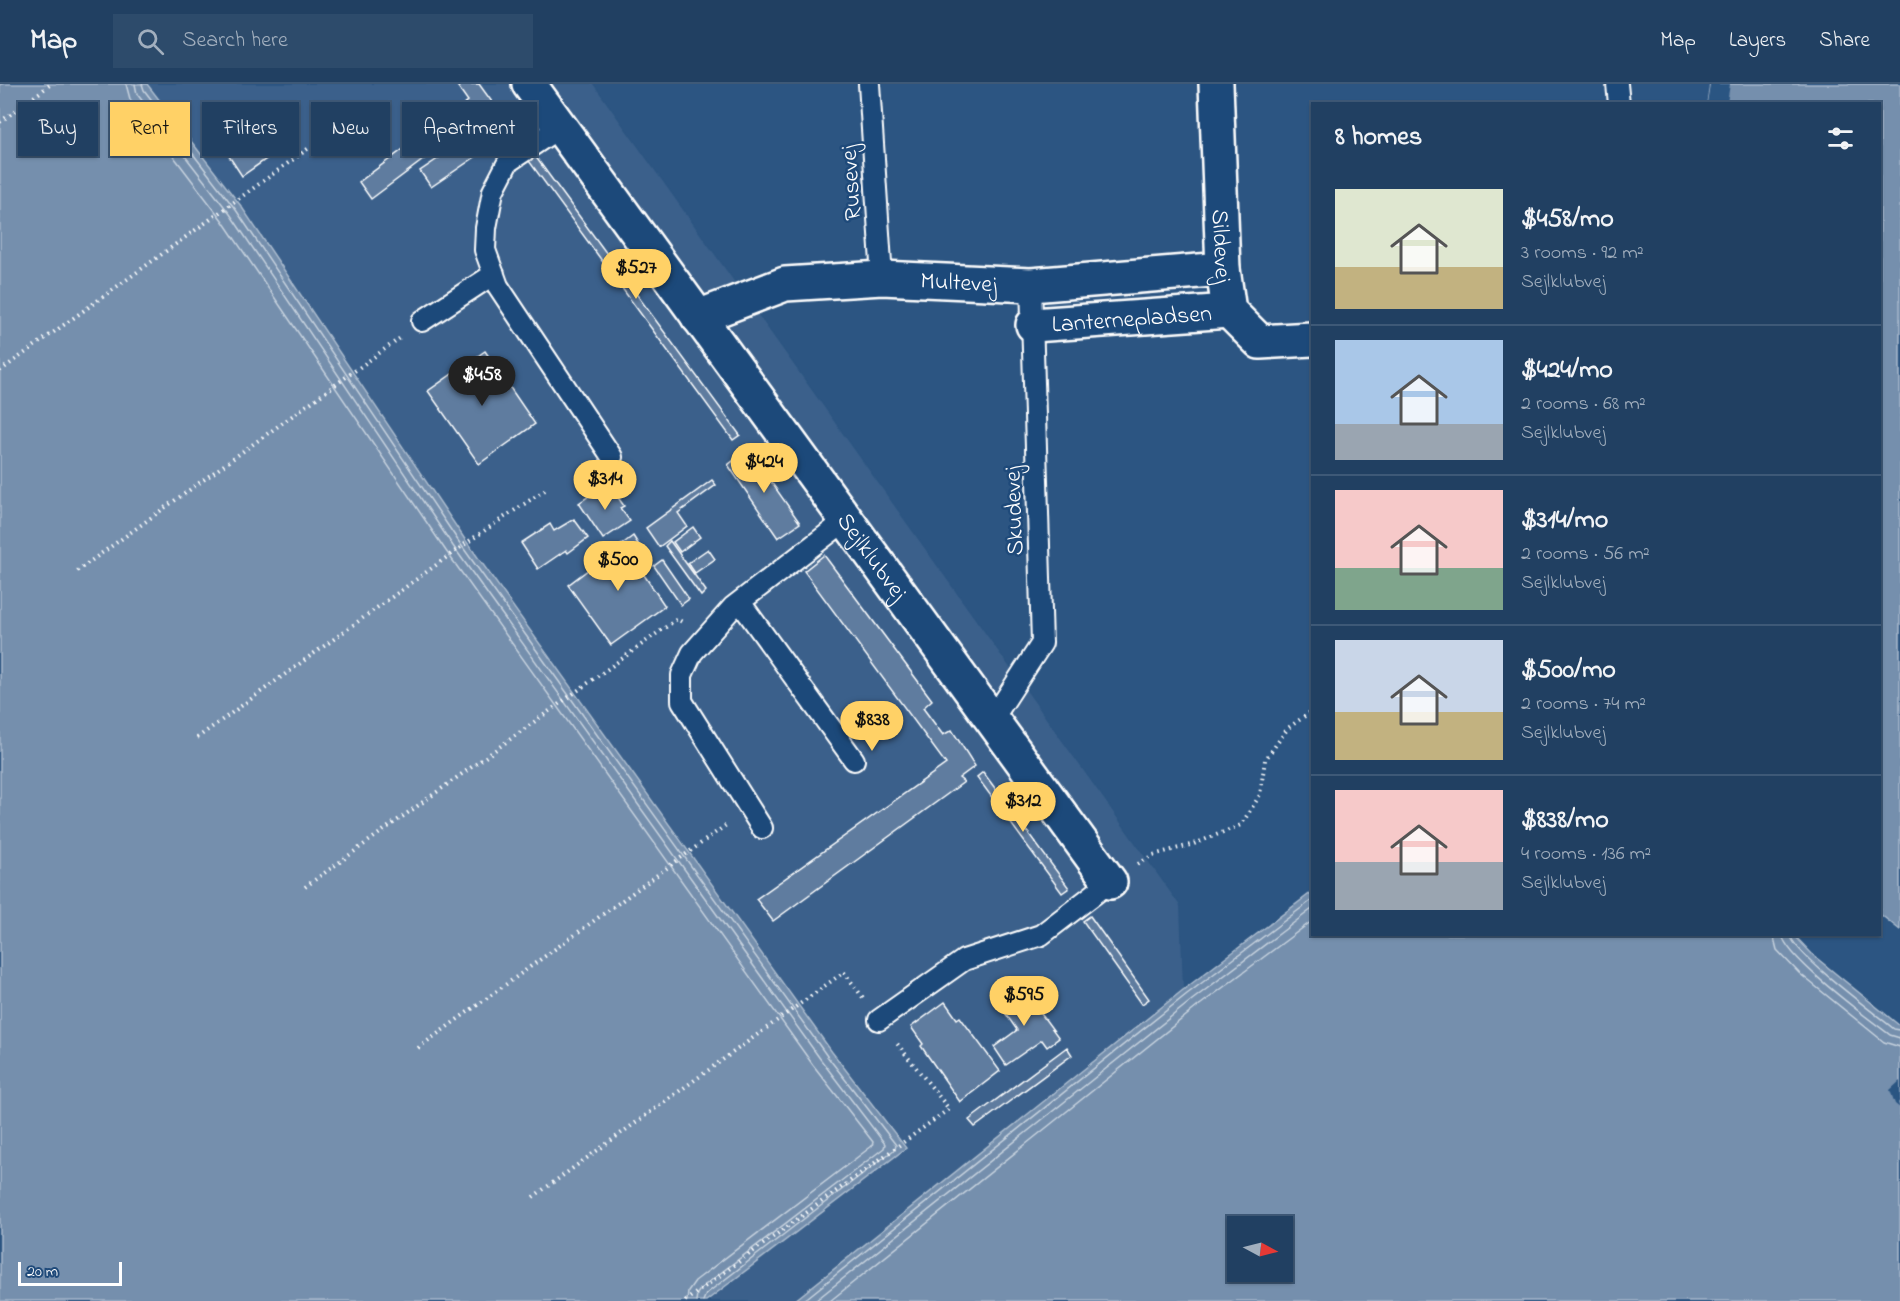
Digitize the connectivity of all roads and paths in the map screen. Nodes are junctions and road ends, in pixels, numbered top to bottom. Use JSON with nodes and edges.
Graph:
{"nodes":[{"id":1,"x":51,"y":84,"type":"edge"},
{"id":2,"x":529,"y":84,"type":"edge"},
{"id":3,"x":869,"y":84,"type":"edge"},
{"id":4,"x":1216,"y":84,"type":"edge"},
{"id":5,"x":1617,"y":84,"type":"edge"},
{"id":6,"x":1619,"y":102,"type":"edge"},
{"id":7,"x":0,"y":122,"type":"edge"},
{"id":8,"x":560,"y":126,"type":"junction"},
{"id":9,"x":309,"y":148,"type":"dead end"},
{"id":10,"x":1224,"y":269,"type":"junction"},
{"id":11,"x":494,"y":274,"type":"junction"},
{"id":12,"x":882,"y":278,"type":"junction"},
{"id":13,"x":1031,"y":285,"type":"junction"},
{"id":14,"x":1229,"y":311,"type":"junction"},
{"id":15,"x":698,"y":317,"type":"junction"},
{"id":16,"x":422,"y":321,"type":"joint"},
{"id":17,"x":1033,"y":325,"type":"junction"},
{"id":18,"x":1311,"y":339,"type":"edge"},
{"id":19,"x":0,"y":371,"type":"edge"},
{"id":20,"x":612,"y":457,"type":"dead end"},
{"id":21,"x":545,"y":490,"type":"dead end"},
{"id":22,"x":846,"y":520,"type":"junction"},
{"id":23,"x":77,"y":571,"type":"dead end"},
{"id":24,"x":740,"y":602,"type":"junction"},
{"id":25,"x":705,"y":638,"type":"junction"},
{"id":26,"x":1311,"y":712,"type":"edge"},
{"id":27,"x":992,"y":720,"type":"junction"},
{"id":28,"x":197,"y":738,"type":"dead end"},
{"id":29,"x":854,"y":760,"type":"dead end"},
{"id":30,"x":749,"y":808,"type":"junction"},
{"id":31,"x":762,"y":828,"type":"dead end"},
{"id":32,"x":1110,"y":882,"type":"junction"},
{"id":33,"x":304,"y":887,"type":"dead end"},
{"id":34,"x":800,"y":1004,"type":"dead end"},
{"id":35,"x":879,"y":1020,"type":"dead end"},
{"id":36,"x":418,"y":1048,"type":"dead end"},
{"id":37,"x":904,"y":1140,"type":"dead end"},
{"id":38,"x":533,"y":1197,"type":"dead end"},
{"id":39,"x":685,"y":1301,"type":"edge"}],
"edges":[{"from":1,"to":7,"type":"path"},
{"from":2,"to":8,"type":"street","name":"Sejlklubvej"},
{"from":3,"to":12,"type":"lane","name":"Rusevej"},
{"from":4,"to":10,"type":"street","name":"Sildevej"},
{"from":5,"to":6,"type":"lane"},
{"from":8,"to":11,"type":"lane"},
{"from":8,"to":15,"type":"street","name":"Sejlklubvej"},
{"from":9,"to":19,"type":"path"},
{"from":10,"to":13,"type":"street","name":"Multevej"},
{"from":10,"to":14,"type":"street","name":"Sildevej"},
{"from":11,"to":16,"type":"lane"},
{"from":11,"to":20,"type":"lane"},
{"from":12,"to":13,"type":"street","name":"Multevej"},
{"from":12,"to":15,"type":"street","name":"Multevej"},
{"from":13,"to":17,"type":"lane","name":"Skudevej"},
{"from":14,"to":17,"type":"street","name":"Lanternepladsen"},
{"from":14,"to":18,"type":"street","name":"Sildevej"},
{"from":15,"to":22,"type":"street","name":"Sejlklubvej"},
{"from":16,"to":23,"type":"path"},
{"from":17,"to":27,"type":"lane","name":"Skudevej"},
{"from":21,"to":28,"type":"path"},
{"from":22,"to":24,"type":"lane"},
{"from":22,"to":27,"type":"street","name":"Sejlklubvej"},
{"from":24,"to":25,"type":"lane"},
{"from":24,"to":29,"type":"lane"},
{"from":25,"to":30,"type":"lane"},
{"from":25,"to":33,"type":"path"},
{"from":26,"to":32,"type":"path"},
{"from":27,"to":32,"type":"street","name":"Sejlklubvej"},
{"from":30,"to":31,"type":"lane"},
{"from":30,"to":36,"type":"path"},
{"from":32,"to":35,"type":"lane"},
{"from":34,"to":38,"type":"path"},
{"from":37,"to":39,"type":"path"}]}
